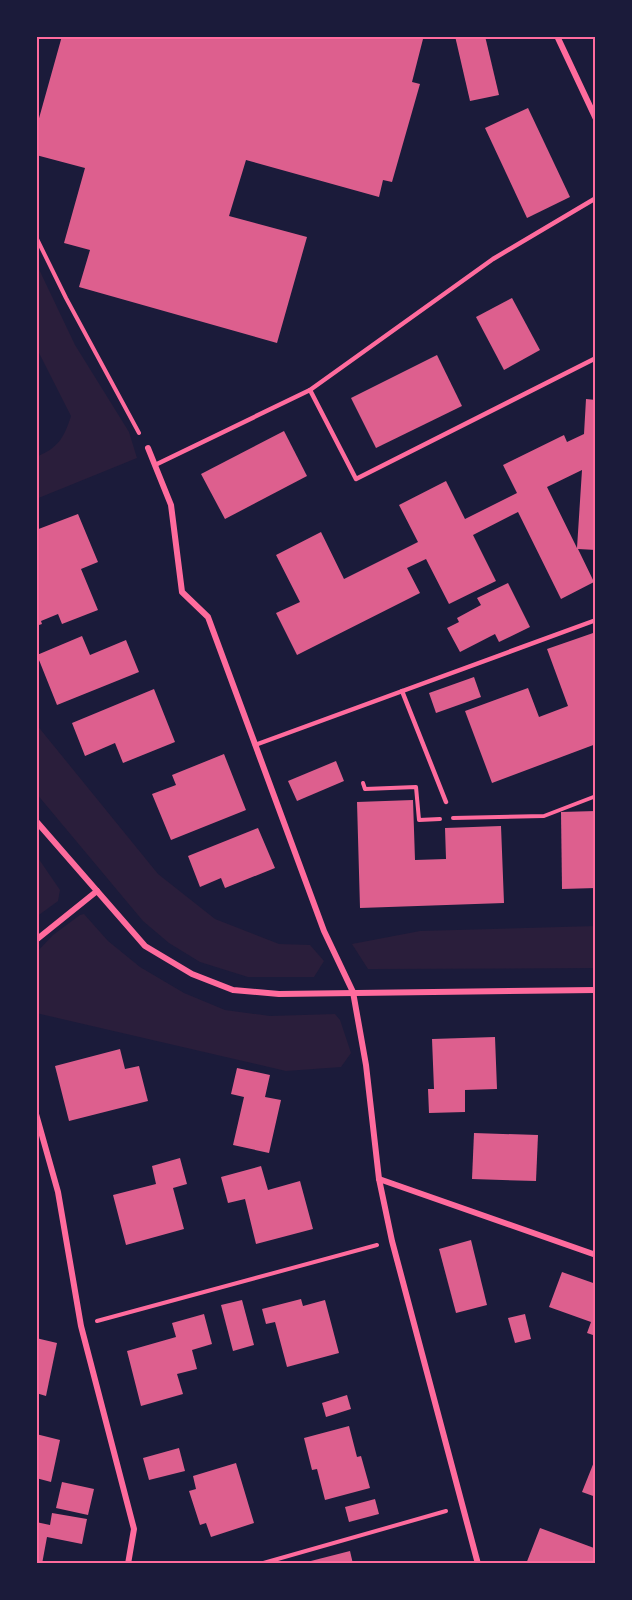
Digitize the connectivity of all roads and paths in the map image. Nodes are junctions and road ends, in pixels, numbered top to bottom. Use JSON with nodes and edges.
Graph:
{"nodes":[{"id":1,"x":557,"y":36,"type":"edge"},
{"id":2,"x":596,"y":119,"type":"edge"},
{"id":3,"x":596,"y":198,"type":"edge"},
{"id":4,"x":36,"y":237,"type":"edge"},
{"id":5,"x":596,"y":358,"type":"edge"},
{"id":6,"x":310,"y":390,"type":"junction"},
{"id":7,"x":148,"y":448,"type":"joint"},
{"id":8,"x":155,"y":465,"type":"junction"},
{"id":9,"x":596,"y":620,"type":"edge"},
{"id":10,"x":402,"y":691,"type":"junction"},
{"id":11,"x":255,"y":745,"type":"junction"},
{"id":12,"x":363,"y":783,"type":"dead end"},
{"id":13,"x":596,"y":796,"type":"edge"},
{"id":14,"x":446,"y":802,"type":"dead end"},
{"id":15,"x":36,"y":821,"type":"edge"},
{"id":16,"x":97,"y":891,"type":"junction"},
{"id":17,"x":36,"y":940,"type":"edge"},
{"id":18,"x":596,"y":990,"type":"edge"},
{"id":19,"x":353,"y":992,"type":"junction"},
{"id":20,"x":36,"y":1114,"type":"edge"},
{"id":21,"x":380,"y":1179,"type":"junction"},
{"id":22,"x":392,"y":1241,"type":"junction"},
{"id":23,"x":596,"y":1255,"type":"edge"},
{"id":24,"x":81,"y":1326,"type":"junction"},
{"id":25,"x":464,"y":1505,"type":"junction"},
{"id":26,"x":128,"y":1564,"type":"edge"},
{"id":27,"x":260,"y":1564,"type":"edge"},
{"id":28,"x":478,"y":1564,"type":"edge"}],
"edges":[{"from":1,"to":2,"type":"street"},
{"from":3,"to":6,"type":"lane"},
{"from":4,"to":7,"type":"path"},
{"from":5,"to":6,"type":"lane"},
{"from":6,"to":8,"type":"lane"},
{"from":7,"to":8,"type":"street"},
{"from":8,"to":11,"type":"street"},
{"from":9,"to":10,"type":"lane"},
{"from":10,"to":11,"type":"lane"},
{"from":10,"to":14,"type":"lane"},
{"from":11,"to":19,"type":"street"},
{"from":12,"to":13,"type":"path"},
{"from":15,"to":16,"type":"street"},
{"from":16,"to":17,"type":"street"},
{"from":16,"to":19,"type":"street"},
{"from":18,"to":19,"type":"street"},
{"from":19,"to":21,"type":"street"},
{"from":20,"to":24,"type":"street"},
{"from":21,"to":22,"type":"street"},
{"from":21,"to":23,"type":"street"},
{"from":22,"to":24,"type":"path"},
{"from":22,"to":25,"type":"street"},
{"from":24,"to":26,"type":"street"},
{"from":25,"to":27,"type":"path"},
{"from":25,"to":28,"type":"street"}]}
